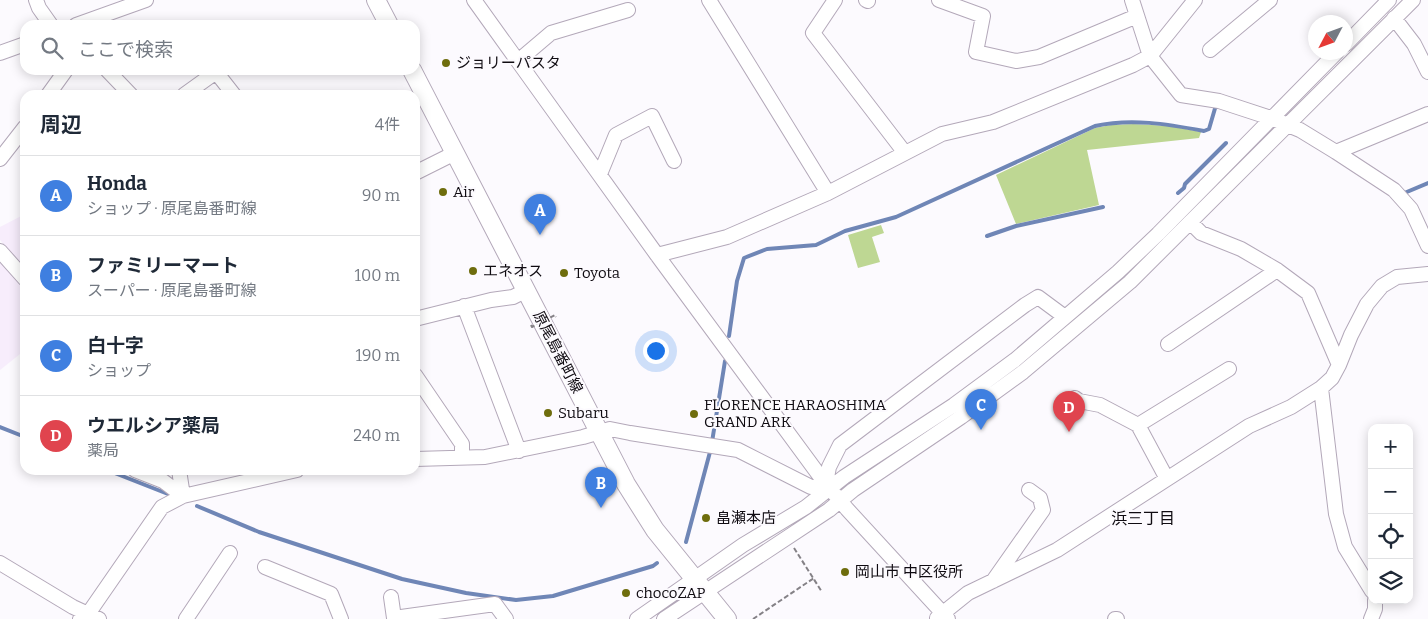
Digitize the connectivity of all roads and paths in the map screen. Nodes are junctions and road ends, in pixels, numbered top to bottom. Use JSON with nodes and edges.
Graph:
{"nodes":[{"id":1,"x":36,"y":0,"type":"edge"},
{"id":2,"x":146,"y":0,"type":"edge"},
{"id":3,"x":376,"y":0,"type":"edge"},
{"id":4,"x":474,"y":0,"type":"edge"},
{"id":5,"x":709,"y":0,"type":"edge"},
{"id":6,"x":834,"y":0,"type":"edge"},
{"id":7,"x":939,"y":0,"type":"edge"},
{"id":8,"x":1132,"y":0,"type":"edge"},
{"id":9,"x":1195,"y":0,"type":"edge"},
{"id":10,"x":1270,"y":0,"type":"edge"},
{"id":11,"x":1389,"y":0,"type":"edge"},
{"id":12,"x":1413,"y":0,"type":"edge"},
{"id":13,"x":628,"y":10,"type":"dead end"},
{"id":14,"x":1138,"y":16,"type":"junction"},
{"id":15,"x":1394,"y":18,"type":"junction"},
{"id":16,"x":47,"y":20,"type":"edge"},
{"id":17,"x":90,"y":20,"type":"edge"},
{"id":18,"x":386,"y":20,"type":"edge"},
{"id":19,"x":1353,"y":37,"type":"edge"},
{"id":20,"x":20,"y":46,"type":"edge"},
{"id":21,"x":1210,"y":50,"type":"dead end"},
{"id":22,"x":0,"y":53,"type":"edge"},
{"id":23,"x":1150,"y":56,"type":"junction"},
{"id":24,"x":1329,"y":60,"type":"edge"},
{"id":25,"x":518,"y":61,"type":"junction"},
{"id":26,"x":1428,"y":72,"type":"edge"},
{"id":27,"x":62,"y":75,"type":"edge"},
{"id":28,"x":112,"y":75,"type":"edge"},
{"id":29,"x":212,"y":75,"type":"edge"},
{"id":30,"x":218,"y":75,"type":"edge"},
{"id":31,"x":415,"y":75,"type":"edge"},
{"id":32,"x":52,"y":90,"type":"edge"},
{"id":33,"x":126,"y":90,"type":"edge"},
{"id":34,"x":191,"y":90,"type":"edge"},
{"id":35,"x":230,"y":90,"type":"edge"},
{"id":36,"x":1428,"y":114,"type":"edge"},
{"id":37,"x":1271,"y":118,"type":"junction"},
{"id":38,"x":1287,"y":125,"type":"junction"},
{"id":39,"x":20,"y":133,"type":"edge"},
{"id":40,"x":1336,"y":152,"type":"junction"},
{"id":41,"x":455,"y":153,"type":"junction"},
{"id":42,"x":905,"y":154,"type":"junction"},
{"id":43,"x":0,"y":159,"type":"edge"},
{"id":44,"x":674,"y":161,"type":"dead end"},
{"id":45,"x":420,"y":170,"type":"edge"},
{"id":46,"x":600,"y":174,"type":"junction"},
{"id":47,"x":828,"y":193,"type":"junction"},
{"id":48,"x":1190,"y":222,"type":"junction"},
{"id":49,"x":1428,"y":246,"type":"edge"},
{"id":50,"x":0,"y":251,"type":"edge"},
{"id":51,"x":657,"y":254,"type":"junction"},
{"id":52,"x":1277,"y":270,"type":"junction"},
{"id":53,"x":20,"y":274,"type":"edge"},
{"id":54,"x":1428,"y":274,"type":"edge"},
{"id":55,"x":527,"y":290,"type":"junction"},
{"id":56,"x":464,"y":306,"type":"junction"},
{"id":57,"x":556,"y":317,"type":"dead end"},
{"id":58,"x":1065,"y":317,"type":"junction"},
{"id":59,"x":420,"y":318,"type":"edge"},
{"id":60,"x":531,"y":325,"type":"dead end"},
{"id":61,"x":1168,"y":344,"type":"dead end"},
{"id":62,"x":1339,"y":365,"type":"junction"},
{"id":63,"x":1229,"y":369,"type":"dead end"},
{"id":64,"x":420,"y":382,"type":"edge"},
{"id":65,"x":1321,"y":388,"type":"junction"},
{"id":66,"x":1076,"y":398,"type":"dead end"},
{"id":67,"x":1138,"y":424,"type":"junction"},
{"id":68,"x":599,"y":432,"type":"junction"},
{"id":69,"x":519,"y":451,"type":"junction"},
{"id":70,"x":462,"y":458,"type":"junction"},
{"id":71,"x":420,"y":460,"type":"edge"},
{"id":72,"x":148,"y":475,"type":"edge"},
{"id":73,"x":180,"y":475,"type":"edge"},
{"id":74,"x":275,"y":475,"type":"edge"},
{"id":75,"x":1167,"y":479,"type":"junction"},
{"id":76,"x":828,"y":486,"type":"junction"},
{"id":77,"x":1029,"y":490,"type":"dead end"},
{"id":78,"x":183,"y":496,"type":"junction"},
{"id":79,"x":840,"y":500,"type":"junction"},
{"id":80,"x":792,"y":546,"type":"dead end"},
{"id":81,"x":230,"y":553,"type":"dead end"},
{"id":82,"x":0,"y":563,"type":"edge"},
{"id":83,"x":265,"y":567,"type":"dead end"},
{"id":84,"x":814,"y":578,"type":"junction"},
{"id":85,"x":992,"y":582,"type":"junction"},
{"id":86,"x":1368,"y":584,"type":"edge"},
{"id":87,"x":700,"y":585,"type":"junction"},
{"id":88,"x":822,"y":592,"type":"dead end"},
{"id":89,"x":391,"y":598,"type":"dead end"},
{"id":90,"x":1375,"y":604,"type":"edge"},
{"id":91,"x":89,"y":617,"type":"edge"},
{"id":92,"x":942,"y":617,"type":"edge"},
{"id":93,"x":186,"y":619,"type":"edge"},
{"id":94,"x":341,"y":619,"type":"edge"},
{"id":95,"x":506,"y":619,"type":"edge"},
{"id":96,"x":637,"y":619,"type":"edge"},
{"id":97,"x":664,"y":619,"type":"edge"},
{"id":98,"x":727,"y":619,"type":"edge"},
{"id":99,"x":753,"y":619,"type":"edge"},
{"id":100,"x":1371,"y":619,"type":"edge"}],
"edges":[{"from":1,"to":16,"type":"street"},
{"from":2,"to":17,"type":"street"},
{"from":3,"to":18,"type":"main road"},
{"from":4,"to":25,"type":"street"},
{"from":5,"to":47,"type":"street"},
{"from":6,"to":42,"type":"street"},
{"from":7,"to":14,"type":"street"},
{"from":8,"to":14,"type":"street"},
{"from":9,"to":23,"type":"street"},
{"from":10,"to":21,"type":"street"},
{"from":11,"to":19,"type":"street"},
{"from":12,"to":15,"type":"street"},
{"from":13,"to":25,"type":"street"},
{"from":14,"to":23,"type":"street"},
{"from":15,"to":26,"type":"street"},
{"from":15,"to":38,"type":"street"},
{"from":20,"to":22,"type":"street"},
{"from":23,"to":37,"type":"street"},
{"from":23,"to":42,"type":"street"},
{"from":24,"to":37,"type":"street"},
{"from":25,"to":46,"type":"street"},
{"from":27,"to":32,"type":"street"},
{"from":28,"to":33,"type":"street"},
{"from":29,"to":34,"type":"street"},
{"from":30,"to":35,"type":"street"},
{"from":31,"to":41,"type":"main road","name":"原尾島番町線"},
{"from":36,"to":40,"type":"street"},
{"from":37,"to":38,"type":"street"},
{"from":37,"to":58,"type":"street"},
{"from":38,"to":40,"type":"street"},
{"from":38,"to":48,"type":"street"},
{"from":39,"to":43,"type":"street"},
{"from":40,"to":49,"type":"street"},
{"from":41,"to":45,"type":"street"},
{"from":41,"to":55,"type":"main road","name":"原尾島番町線"},
{"from":42,"to":47,"type":"street"},
{"from":44,"to":46,"type":"street"},
{"from":46,"to":51,"type":"street"},
{"from":47,"to":51,"type":"street"},
{"from":48,"to":52,"type":"street"},
{"from":48,"to":79,"type":"street"},
{"from":50,"to":53,"type":"street"},
{"from":51,"to":76,"type":"street"},
{"from":52,"to":61,"type":"street"},
{"from":52,"to":62,"type":"street"},
{"from":54,"to":62,"type":"street"},
{"from":55,"to":56,"type":"street"},
{"from":55,"to":68,"type":"main road","name":"原尾島番町線"},
{"from":56,"to":59,"type":"street"},
{"from":56,"to":69,"type":"street"},
{"from":57,"to":60,"type":"path","bridge":true},
{"from":58,"to":76,"type":"street"},
{"from":58,"to":76,"type":"street"},
{"from":62,"to":65,"type":"street"},
{"from":63,"to":67,"type":"street"},
{"from":64,"to":70,"type":"street"},
{"from":65,"to":75,"type":"street"},
{"from":65,"to":86,"type":"street"},
{"from":66,"to":67,"type":"street"},
{"from":67,"to":75,"type":"street"},
{"from":68,"to":69,"type":"street"},
{"from":68,"to":76,"type":"street"},
{"from":68,"to":87,"type":"main road","name":"原尾島番町線"},
{"from":69,"to":70,"type":"street"},
{"from":70,"to":71,"type":"street"},
{"from":72,"to":78,"type":"street"},
{"from":73,"to":78,"type":"street"},
{"from":74,"to":78,"type":"street"},
{"from":75,"to":85,"type":"street"},
{"from":76,"to":79,"type":"street"},
{"from":76,"to":87,"type":"street"},
{"from":77,"to":85,"type":"street"},
{"from":78,"to":91,"type":"street"},
{"from":79,"to":87,"type":"street"},
{"from":79,"to":92,"type":"street"},
{"from":80,"to":84,"type":"path"},
{"from":81,"to":93,"type":"street"},
{"from":82,"to":91,"type":"street"},
{"from":83,"to":94,"type":"street"},
{"from":84,"to":88,"type":"path"},
{"from":84,"to":99,"type":"path"},
{"from":85,"to":92,"type":"street"},
{"from":87,"to":96,"type":"street"},
{"from":87,"to":97,"type":"street"},
{"from":87,"to":98,"type":"main road","name":"原尾島番町線"},
{"from":89,"to":95,"type":"street"},
{"from":90,"to":100,"type":"street"}]}
